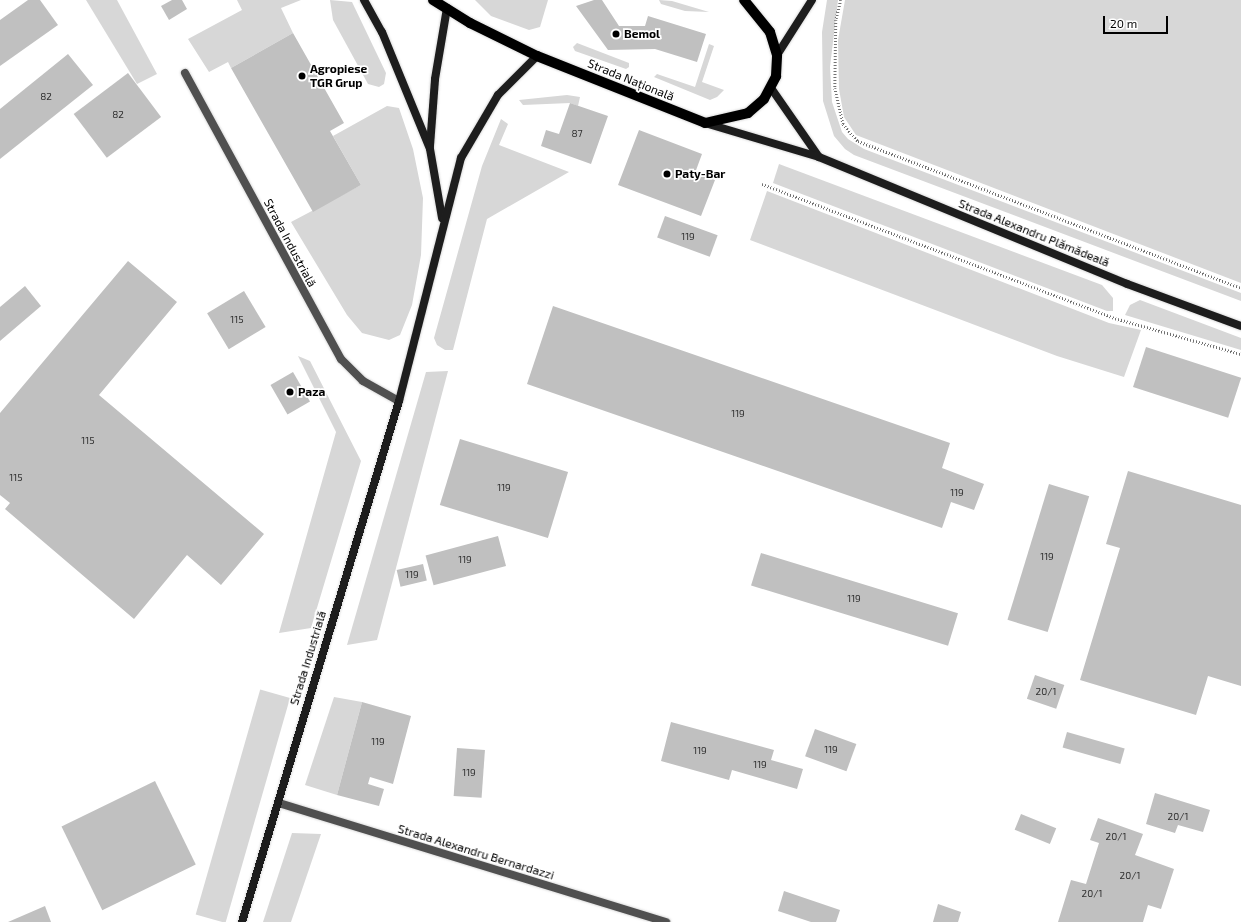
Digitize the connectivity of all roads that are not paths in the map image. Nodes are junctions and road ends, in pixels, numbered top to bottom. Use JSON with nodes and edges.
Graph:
{"nodes":[{"id":1,"x":364,"y":0,"type":"edge"},
{"id":2,"x":433,"y":0,"type":"edge"},
{"id":3,"x":744,"y":0,"type":"edge"},
{"id":4,"x":812,"y":0,"type":"edge"},
{"id":5,"x":447,"y":4,"type":"edge"},
{"id":6,"x":777,"y":55,"type":"junction"},
{"id":7,"x":537,"y":56,"type":"junction"},
{"id":8,"x":185,"y":73,"type":"dead end"},
{"id":9,"x":771,"y":88,"type":"junction"},
{"id":10,"x":705,"y":123,"type":"junction"},
{"id":11,"x":430,"y":149,"type":"junction"},
{"id":12,"x":819,"y":157,"type":"junction"},
{"id":13,"x":442,"y":221,"type":"junction"},
{"id":14,"x":1241,"y":326,"type":"edge"},
{"id":15,"x":399,"y":401,"type":"junction"},
{"id":16,"x":279,"y":803,"type":"junction"},
{"id":17,"x":242,"y":922,"type":"edge"},
{"id":18,"x":666,"y":922,"type":"edge"}],
"edges":[{"from":1,"to":11,"type":"street","name":"Strada Industrială"},
{"from":2,"to":5,"type":"main road","name":"Strada Națională"},
{"from":3,"to":6,"type":"main road"},
{"from":4,"to":6,"type":"street"},
{"from":5,"to":7,"type":"main road","name":"Strada Națională"},
{"from":5,"to":11,"type":"street","name":"Strada Industrială"},
{"from":6,"to":9,"type":"main road"},
{"from":7,"to":10,"type":"main road","name":"Strada Națională"},
{"from":7,"to":13,"type":"street","name":"Strada Industrială"},
{"from":8,"to":15,"type":"lane","name":"Strada Industrială"},
{"from":9,"to":10,"type":"main road"},
{"from":9,"to":12,"type":"street"},
{"from":10,"to":12,"type":"street","name":"Strada Alexandru Plămădeală"},
{"from":11,"to":13,"type":"street","name":"Strada Industrială"},
{"from":12,"to":14,"type":"street","name":"Strada Alexandru Plămădeală"},
{"from":13,"to":15,"type":"street","name":"Strada Industrială"},
{"from":15,"to":16,"type":"street","name":"Strada Industrială"},
{"from":16,"to":17,"type":"street","name":"Strada Industrială"},
{"from":16,"to":18,"type":"lane","name":"Strada Alexandru Bernardazzi"}]}
